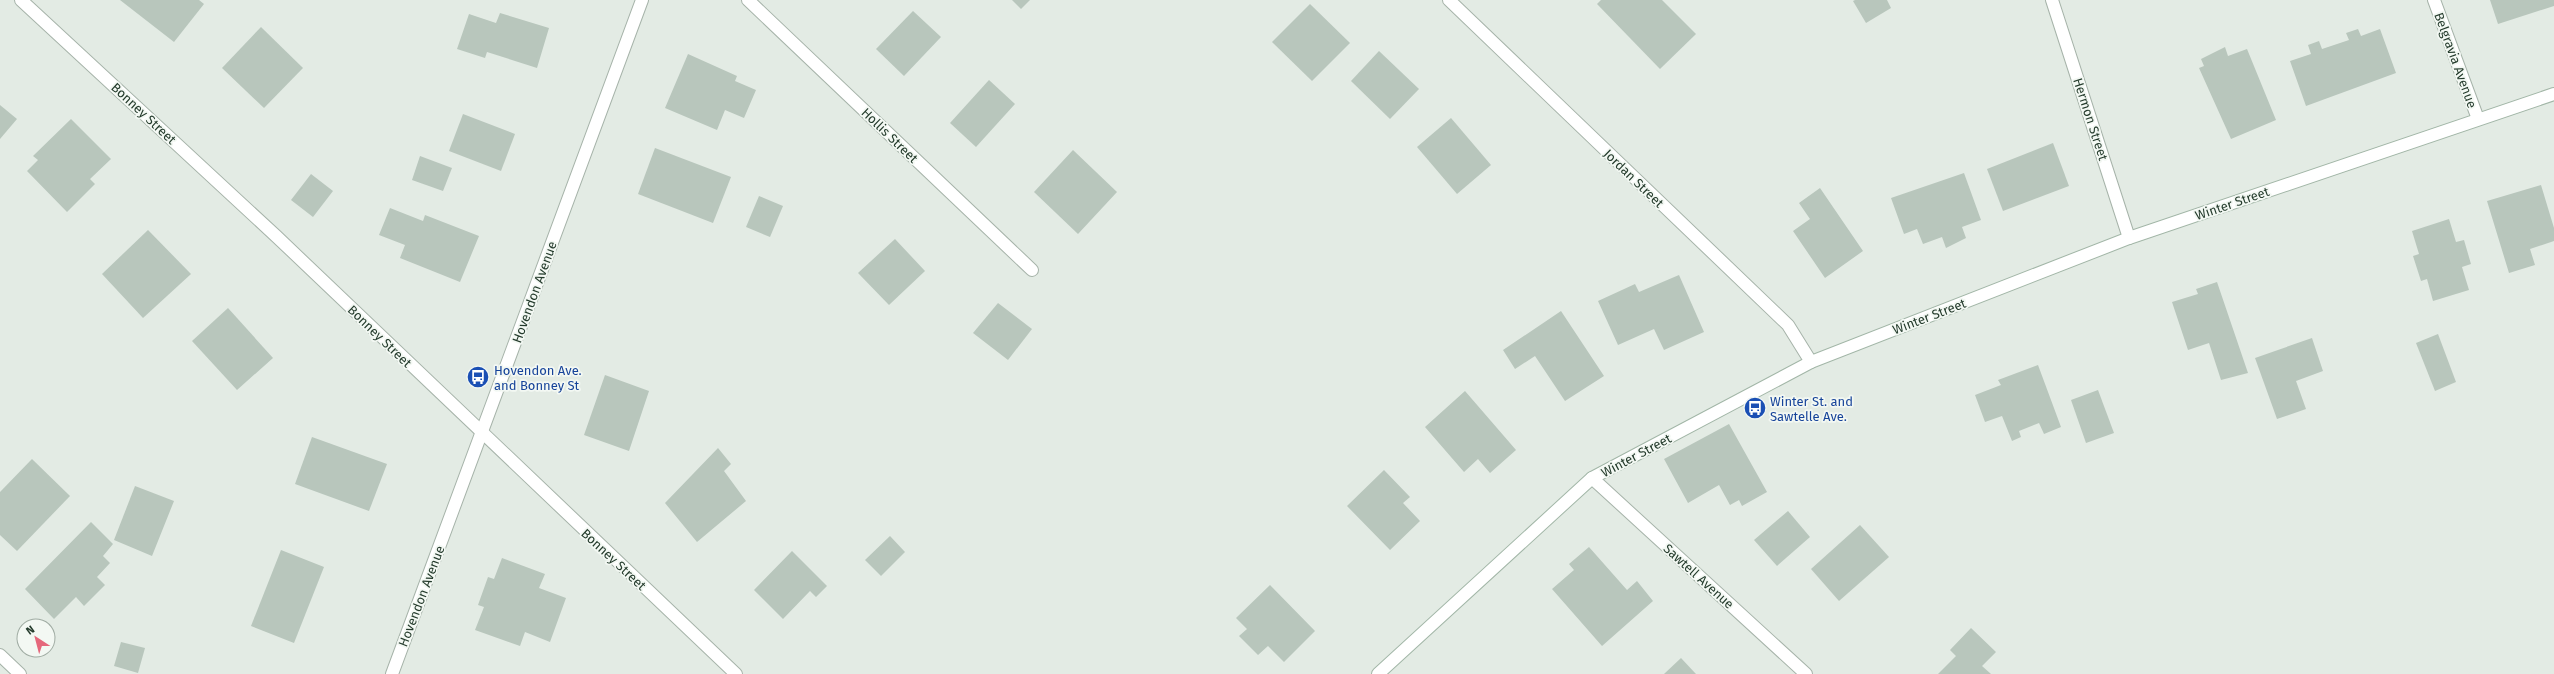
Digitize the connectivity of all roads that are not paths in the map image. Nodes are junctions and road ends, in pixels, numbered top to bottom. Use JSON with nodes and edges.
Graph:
{"nodes":[{"id":1,"x":21,"y":0,"type":"edge"},
{"id":2,"x":642,"y":0,"type":"edge"},
{"id":3,"x":748,"y":0,"type":"edge"},
{"id":4,"x":1449,"y":0,"type":"edge"},
{"id":5,"x":2052,"y":0,"type":"edge"},
{"id":6,"x":2434,"y":0,"type":"edge"},
{"id":7,"x":2554,"y":94,"type":"edge"},
{"id":8,"x":2478,"y":120,"type":"junction"},
{"id":9,"x":2129,"y":238,"type":"junction"},
{"id":10,"x":1032,"y":270,"type":"dead end"},
{"id":11,"x":1811,"y":362,"type":"junction"},
{"id":12,"x":482,"y":434,"type":"junction"},
{"id":13,"x":1592,"y":478,"type":"junction"},
{"id":14,"x":0,"y":655,"type":"edge"},
{"id":15,"x":20,"y":674,"type":"edge"},
{"id":16,"x":392,"y":674,"type":"edge"},
{"id":17,"x":736,"y":674,"type":"edge"},
{"id":18,"x":1378,"y":674,"type":"edge"},
{"id":19,"x":1806,"y":674,"type":"edge"}],
"edges":[{"from":1,"to":12,"type":"street","name":"Bonney Street"},
{"from":2,"to":12,"type":"street","name":"Hovendon Avenue"},
{"from":3,"to":10,"type":"street","name":"Hollis Street"},
{"from":4,"to":11,"type":"street","name":"Jordan Street"},
{"from":5,"to":9,"type":"street","name":"Hermon Street"},
{"from":6,"to":8,"type":"street","name":"Belgravia Avenue"},
{"from":7,"to":8,"type":"street","name":"Winter Street"},
{"from":8,"to":9,"type":"street","name":"Winter Street"},
{"from":9,"to":11,"type":"street","name":"Winter Street"},
{"from":11,"to":13,"type":"street","name":"Winter Street"},
{"from":12,"to":16,"type":"street","name":"Hovendon Avenue"},
{"from":12,"to":17,"type":"street","name":"Bonney Street"},
{"from":13,"to":18,"type":"street","name":"Winter Street"},
{"from":13,"to":19,"type":"street","name":"Sawtell Avenue"},
{"from":14,"to":15,"type":"street"}]}
